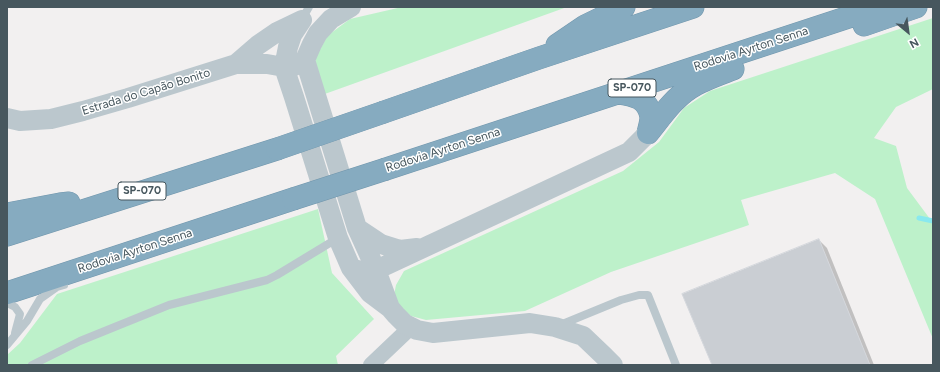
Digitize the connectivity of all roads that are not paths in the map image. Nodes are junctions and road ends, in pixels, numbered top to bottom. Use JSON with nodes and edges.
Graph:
{"nodes":[{"id":1,"x":345,"y":7,"type":"edge"},
{"id":2,"x":352,"y":7,"type":"edge"},
{"id":3,"x":624,"y":7,"type":"edge"},
{"id":4,"x":693,"y":7,"type":"edge"},
{"id":5,"x":878,"y":7,"type":"edge"},
{"id":6,"x":916,"y":7,"type":"edge"},
{"id":7,"x":305,"y":14,"type":"edge"},
{"id":8,"x":539,"y":58,"type":"junction"},
{"id":9,"x":305,"y":60,"type":"junction"},
{"id":10,"x":236,"y":64,"type":"junction"},
{"id":11,"x":284,"y":67,"type":"junction"},
{"id":12,"x":618,"y":93,"type":"junction"},
{"id":13,"x":7,"y":118,"type":"edge"},
{"id":14,"x":648,"y":133,"type":"junction"},
{"id":15,"x":120,"y":198,"type":"junction"},
{"id":16,"x":7,"y":214,"type":"edge"},
{"id":17,"x":206,"y":227,"type":"junction"},
{"id":18,"x":357,"y":228,"type":"junction"},
{"id":19,"x":7,"y":235,"type":"edge"},
{"id":20,"x":338,"y":238,"type":"junction"},
{"id":21,"x":180,"y":245,"type":"dead end"},
{"id":22,"x":421,"y":248,"type":"junction"},
{"id":23,"x":351,"y":268,"type":"junction"},
{"id":24,"x":376,"y":270,"type":"junction"},
{"id":25,"x":72,"y":282,"type":"dead end"},
{"id":26,"x":7,"y":293,"type":"edge"},
{"id":27,"x":7,"y":303,"type":"edge"},
{"id":28,"x":390,"y":308,"type":"junction"},
{"id":29,"x":411,"y":326,"type":"junction"},
{"id":30,"x":555,"y":327,"type":"junction"},
{"id":31,"x":15,"y":336,"type":"junction"},
{"id":32,"x":7,"y":345,"type":"edge"},
{"id":33,"x":32,"y":365,"type":"edge"},
{"id":34,"x":371,"y":365,"type":"edge"},
{"id":35,"x":613,"y":365,"type":"edge"},
{"id":36,"x":676,"y":365,"type":"edge"}],
"edges":[{"from":1,"to":7,"type":"street"},
{"from":2,"to":9,"type":"street"},
{"from":3,"to":8,"type":"highway"},
{"from":4,"to":8,"type":"highway","number":"SP-070"},
{"from":5,"to":12,"type":"highway","name":"Rodovia Ayrton Senna","number":"SP-070"},
{"from":6,"to":14,"type":"highway"},
{"from":7,"to":10,"type":"street"},
{"from":7,"to":11,"type":"street"},
{"from":8,"to":15,"type":"highway","number":"SP-070","bridge":true},
{"from":9,"to":11,"type":"street","name":"Estrada do Capão Bonito"},
{"from":9,"to":18,"type":"street"},
{"from":10,"to":11,"type":"street","name":"Estrada do Capão Bonito"},
{"from":10,"to":13,"type":"street","name":"Estrada do Capão Bonito"},
{"from":11,"to":20,"type":"street"},
{"from":12,"to":14,"type":"highway"},
{"from":12,"to":17,"type":"highway","name":"Rodovia Ayrton Senna","number":"SP-070","bridge":true},
{"from":14,"to":22,"type":"street"},
{"from":15,"to":16,"type":"highway"},
{"from":15,"to":19,"type":"highway","number":"SP-070"},
{"from":17,"to":21,"type":"lane"},
{"from":17,"to":26,"type":"highway","name":"Rodovia Ayrton Senna","number":"SP-070"},
{"from":18,"to":22,"type":"street"},
{"from":18,"to":24,"type":"street"},
{"from":20,"to":23,"type":"street"},
{"from":20,"to":33,"type":"lane"},
{"from":22,"to":24,"type":"street"},
{"from":23,"to":24,"type":"street"},
{"from":23,"to":28,"type":"street"},
{"from":24,"to":28,"type":"street"},
{"from":25,"to":31,"type":"lane"},
{"from":27,"to":31,"type":"lane"},
{"from":28,"to":29,"type":"street"},
{"from":29,"to":30,"type":"street"},
{"from":29,"to":34,"type":"street"},
{"from":30,"to":35,"type":"street"},
{"from":30,"to":36,"type":"lane"},
{"from":31,"to":32,"type":"lane"}]}
